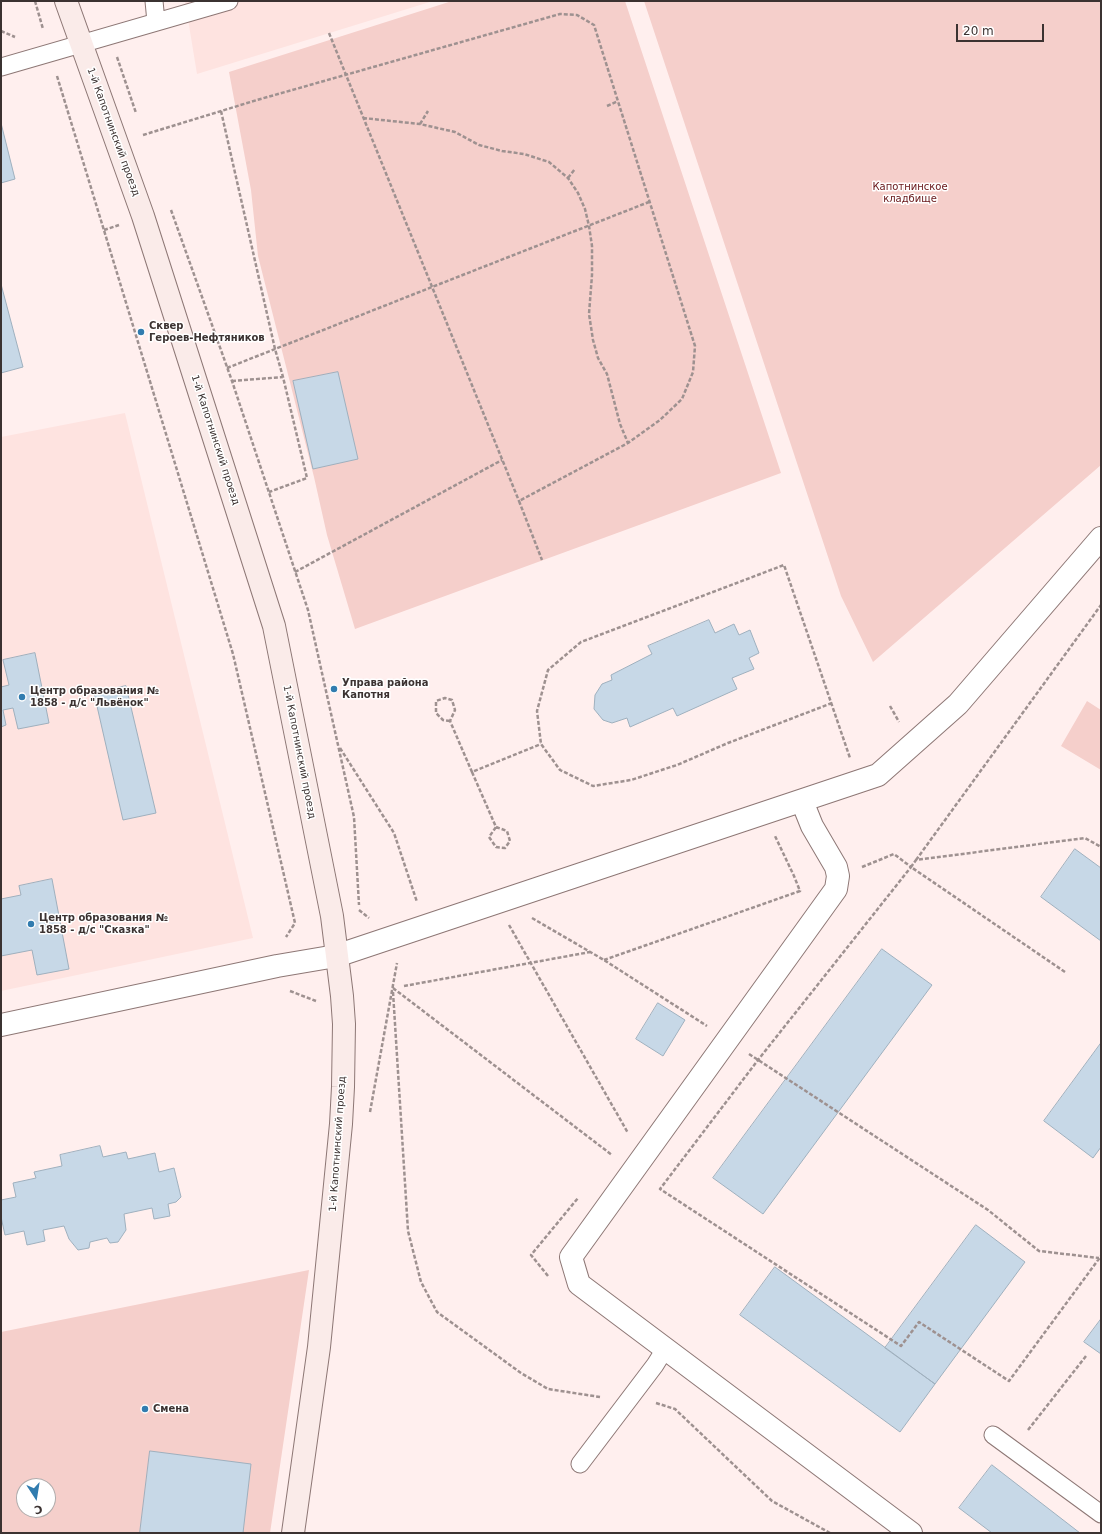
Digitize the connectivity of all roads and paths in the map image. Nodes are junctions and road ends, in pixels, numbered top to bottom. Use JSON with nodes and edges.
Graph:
{"nodes":[{"id":1,"x":35,"y":1,"type":"edge"},
{"id":2,"x":66,"y":1,"type":"edge"},
{"id":3,"x":154,"y":1,"type":"edge"},
{"id":4,"x":229,"y":1,"type":"edge"},
{"id":5,"x":156,"y":22,"type":"junction"},
{"id":6,"x":328,"y":33,"type":"dead end"},
{"id":7,"x":108,"y":36,"type":"junction"},
{"id":8,"x":81,"y":44,"type":"junction"},
{"id":9,"x":50,"y":53,"type":"junction"},
{"id":10,"x":1,"y":67,"type":"edge"},
{"id":11,"x":345,"y":75,"type":"junction"},
{"id":12,"x":618,"y":101,"type":"junction"},
{"id":13,"x":607,"y":106,"type":"dead end"},
{"id":14,"x":221,"y":111,"type":"junction"},
{"id":15,"x":428,"y":111,"type":"dead end"},
{"id":16,"x":137,"y":114,"type":"dead end"},
{"id":17,"x":363,"y":118,"type":"junction"},
{"id":18,"x":420,"y":124,"type":"junction"},
{"id":19,"x":141,"y":128,"type":"dead end"},
{"id":20,"x":143,"y":135,"type":"junction"},
{"id":21,"x":146,"y":142,"type":"dead end"},
{"id":22,"x":575,"y":169,"type":"dead end"},
{"id":23,"x":568,"y":178,"type":"junction"},
{"id":24,"x":650,"y":202,"type":"junction"},
{"id":25,"x":170,"y":206,"type":"dead end"},
{"id":26,"x":589,"y":226,"type":"junction"},
{"id":27,"x":432,"y":287,"type":"junction"},
{"id":28,"x":275,"y":349,"type":"junction"},
{"id":29,"x":227,"y":368,"type":"junction"},
{"id":30,"x":283,"y":377,"type":"junction"},
{"id":31,"x":232,"y":381,"type":"junction"},
{"id":32,"x":628,"y":443,"type":"junction"},
{"id":33,"x":502,"y":460,"type":"junction"},
{"id":34,"x":269,"y":492,"type":"junction"},
{"id":35,"x":520,"y":501,"type":"junction"},
{"id":36,"x":1100,"y":541,"type":"edge"},
{"id":37,"x":542,"y":560,"type":"dead end"},
{"id":38,"x":295,"y":572,"type":"junction"},
{"id":39,"x":1101,"y":605,"type":"edge"},
{"id":40,"x":832,"y":703,"type":"junction"},
{"id":41,"x":890,"y":706,"type":"dead end"},
{"id":42,"x":450,"y":721,"type":"junction"},
{"id":43,"x":900,"y":723,"type":"dead end"},
{"id":44,"x":541,"y":744,"type":"junction"},
{"id":45,"x":338,"y":746,"type":"junction"},
{"id":46,"x":853,"y":764,"type":"dead end"},
{"id":47,"x":472,"y":772,"type":"junction"},
{"id":48,"x":802,"y":801,"type":"junction"},
{"id":49,"x":496,"y":827,"type":"junction"},
{"id":50,"x":1101,"y":847,"type":"edge"},
{"id":51,"x":916,"y":860,"type":"junction"},
{"id":52,"x":911,"y":867,"type":"junction"},
{"id":53,"x":794,"y":876,"type":"dead end"},
{"id":54,"x":800,"y":892,"type":"junction"},
{"id":55,"x":800,"y":898,"type":"dead end"},
{"id":56,"x":418,"y":904,"type":"dead end"},
{"id":57,"x":529,"y":916,"type":"dead end"},
{"id":58,"x":370,"y":918,"type":"dead end"},
{"id":59,"x":509,"y":924,"type":"dead end"},
{"id":60,"x":283,"y":942,"type":"dead end"},
{"id":61,"x":590,"y":952,"type":"junction"},
{"id":62,"x":336,"y":956,"type":"junction"},
{"id":63,"x":604,"y":960,"type":"junction"},
{"id":64,"x":530,"y":962,"type":"junction"},
{"id":65,"x":1065,"y":972,"type":"dead end"},
{"id":66,"x":404,"y":986,"type":"dead end"},
{"id":67,"x":284,"y":988,"type":"dead end"},
{"id":68,"x":316,"y":1008,"type":"dead end"},
{"id":69,"x":1,"y":1026,"type":"edge"},
{"id":70,"x":728,"y":1039,"type":"junction"},
{"id":71,"x":758,"y":1060,"type":"junction"},
{"id":72,"x":630,"y":1136,"type":"dead end"},
{"id":73,"x":614,"y":1156,"type":"dead end"},
{"id":74,"x":1100,"y":1257,"type":"edge"},
{"id":75,"x":665,"y":1349,"type":"junction"},
{"id":76,"x":1086,"y":1356,"type":"dead end"},
{"id":77,"x":626,"y":1402,"type":"junction"},
{"id":78,"x":993,"y":1435,"type":"dead end"},
{"id":79,"x":1013,"y":1449,"type":"junction"},
{"id":80,"x":580,"y":1464,"type":"dead end"},
{"id":81,"x":1101,"y":1514,"type":"edge"},
{"id":82,"x":293,"y":1533,"type":"edge"},
{"id":83,"x":830,"y":1533,"type":"edge"},
{"id":84,"x":911,"y":1533,"type":"edge"}],
"edges":[{"from":1,"to":9,"type":"path"},
{"from":2,"to":8,"type":"street","name":"1-й Капотнинский проезд"},
{"from":3,"to":5,"type":"lane"},
{"from":4,"to":5,"type":"lane"},
{"from":5,"to":7,"type":"lane"},
{"from":6,"to":11,"type":"path"},
{"from":7,"to":8,"type":"lane"},
{"from":7,"to":16,"type":"path"},
{"from":8,"to":9,"type":"lane"},
{"from":8,"to":62,"type":"street","name":"1-й Капотнинский проезд"},
{"from":9,"to":10,"type":"lane"},
{"from":9,"to":60,"type":"path"},
{"from":11,"to":12,"type":"path"},
{"from":11,"to":14,"type":"path"},
{"from":11,"to":17,"type":"path"},
{"from":12,"to":13,"type":"path"},
{"from":12,"to":24,"type":"path"},
{"from":14,"to":20,"type":"path"},
{"from":14,"to":28,"type":"path"},
{"from":15,"to":18,"type":"path"},
{"from":17,"to":18,"type":"path"},
{"from":17,"to":27,"type":"path"},
{"from":18,"to":23,"type":"path"},
{"from":19,"to":20,"type":"path"},
{"from":20,"to":21,"type":"path"},
{"from":22,"to":23,"type":"path"},
{"from":23,"to":26,"type":"path"},
{"from":24,"to":26,"type":"path"},
{"from":24,"to":32,"type":"path"},
{"from":25,"to":29,"type":"path"},
{"from":26,"to":27,"type":"path"},
{"from":26,"to":32,"type":"path"},
{"from":27,"to":28,"type":"path"},
{"from":27,"to":33,"type":"path"},
{"from":28,"to":29,"type":"path"},
{"from":28,"to":30,"type":"path"},
{"from":29,"to":31,"type":"path"},
{"from":30,"to":31,"type":"path"},
{"from":30,"to":34,"type":"path"},
{"from":31,"to":34,"type":"path"},
{"from":32,"to":35,"type":"path"},
{"from":33,"to":35,"type":"path"},
{"from":33,"to":38,"type":"path"},
{"from":34,"to":38,"type":"path"},
{"from":35,"to":37,"type":"path"},
{"from":36,"to":48,"type":"street"},
{"from":38,"to":45,"type":"path"},
{"from":39,"to":51,"type":"path"},
{"from":40,"to":44,"type":"path"},
{"from":40,"to":44,"type":"path"},
{"from":40,"to":46,"type":"path"},
{"from":41,"to":43,"type":"path"},
{"from":42,"to":42,"type":"path"},
{"from":42,"to":47,"type":"path"},
{"from":44,"to":47,"type":"path"},
{"from":45,"to":56,"type":"path"},
{"from":45,"to":58,"type":"path"},
{"from":47,"to":49,"type":"path"},
{"from":48,"to":62,"type":"street"},
{"from":48,"to":70,"type":"street"},
{"from":49,"to":49,"type":"path"},
{"from":50,"to":51,"type":"path"},
{"from":51,"to":52,"type":"path"},
{"from":52,"to":65,"type":"path"},
{"from":52,"to":71,"type":"path"},
{"from":53,"to":54,"type":"path"},
{"from":54,"to":55,"type":"path"},
{"from":54,"to":63,"type":"path"},
{"from":57,"to":61,"type":"path"},
{"from":59,"to":64,"type":"path"},
{"from":61,"to":63,"type":"path"},
{"from":61,"to":64,"type":"path"},
{"from":62,"to":69,"type":"street"},
{"from":62,"to":82,"type":"street","name":"1-й Капотнинский проезд"},
{"from":63,"to":70,"type":"path"},
{"from":64,"to":66,"type":"path"},
{"from":64,"to":72,"type":"path"},
{"from":67,"to":68,"type":"path"},
{"from":70,"to":71,"type":"path"},
{"from":70,"to":75,"type":"street"},
{"from":71,"to":74,"type":"path"},
{"from":71,"to":74,"type":"path"},
{"from":73,"to":77,"type":"path"},
{"from":75,"to":77,"type":"lane"},
{"from":75,"to":84,"type":"street"},
{"from":76,"to":79,"type":"path"},
{"from":77,"to":80,"type":"lane"},
{"from":77,"to":83,"type":"path"},
{"from":78,"to":79,"type":"lane"},
{"from":79,"to":81,"type":"lane"}]}
